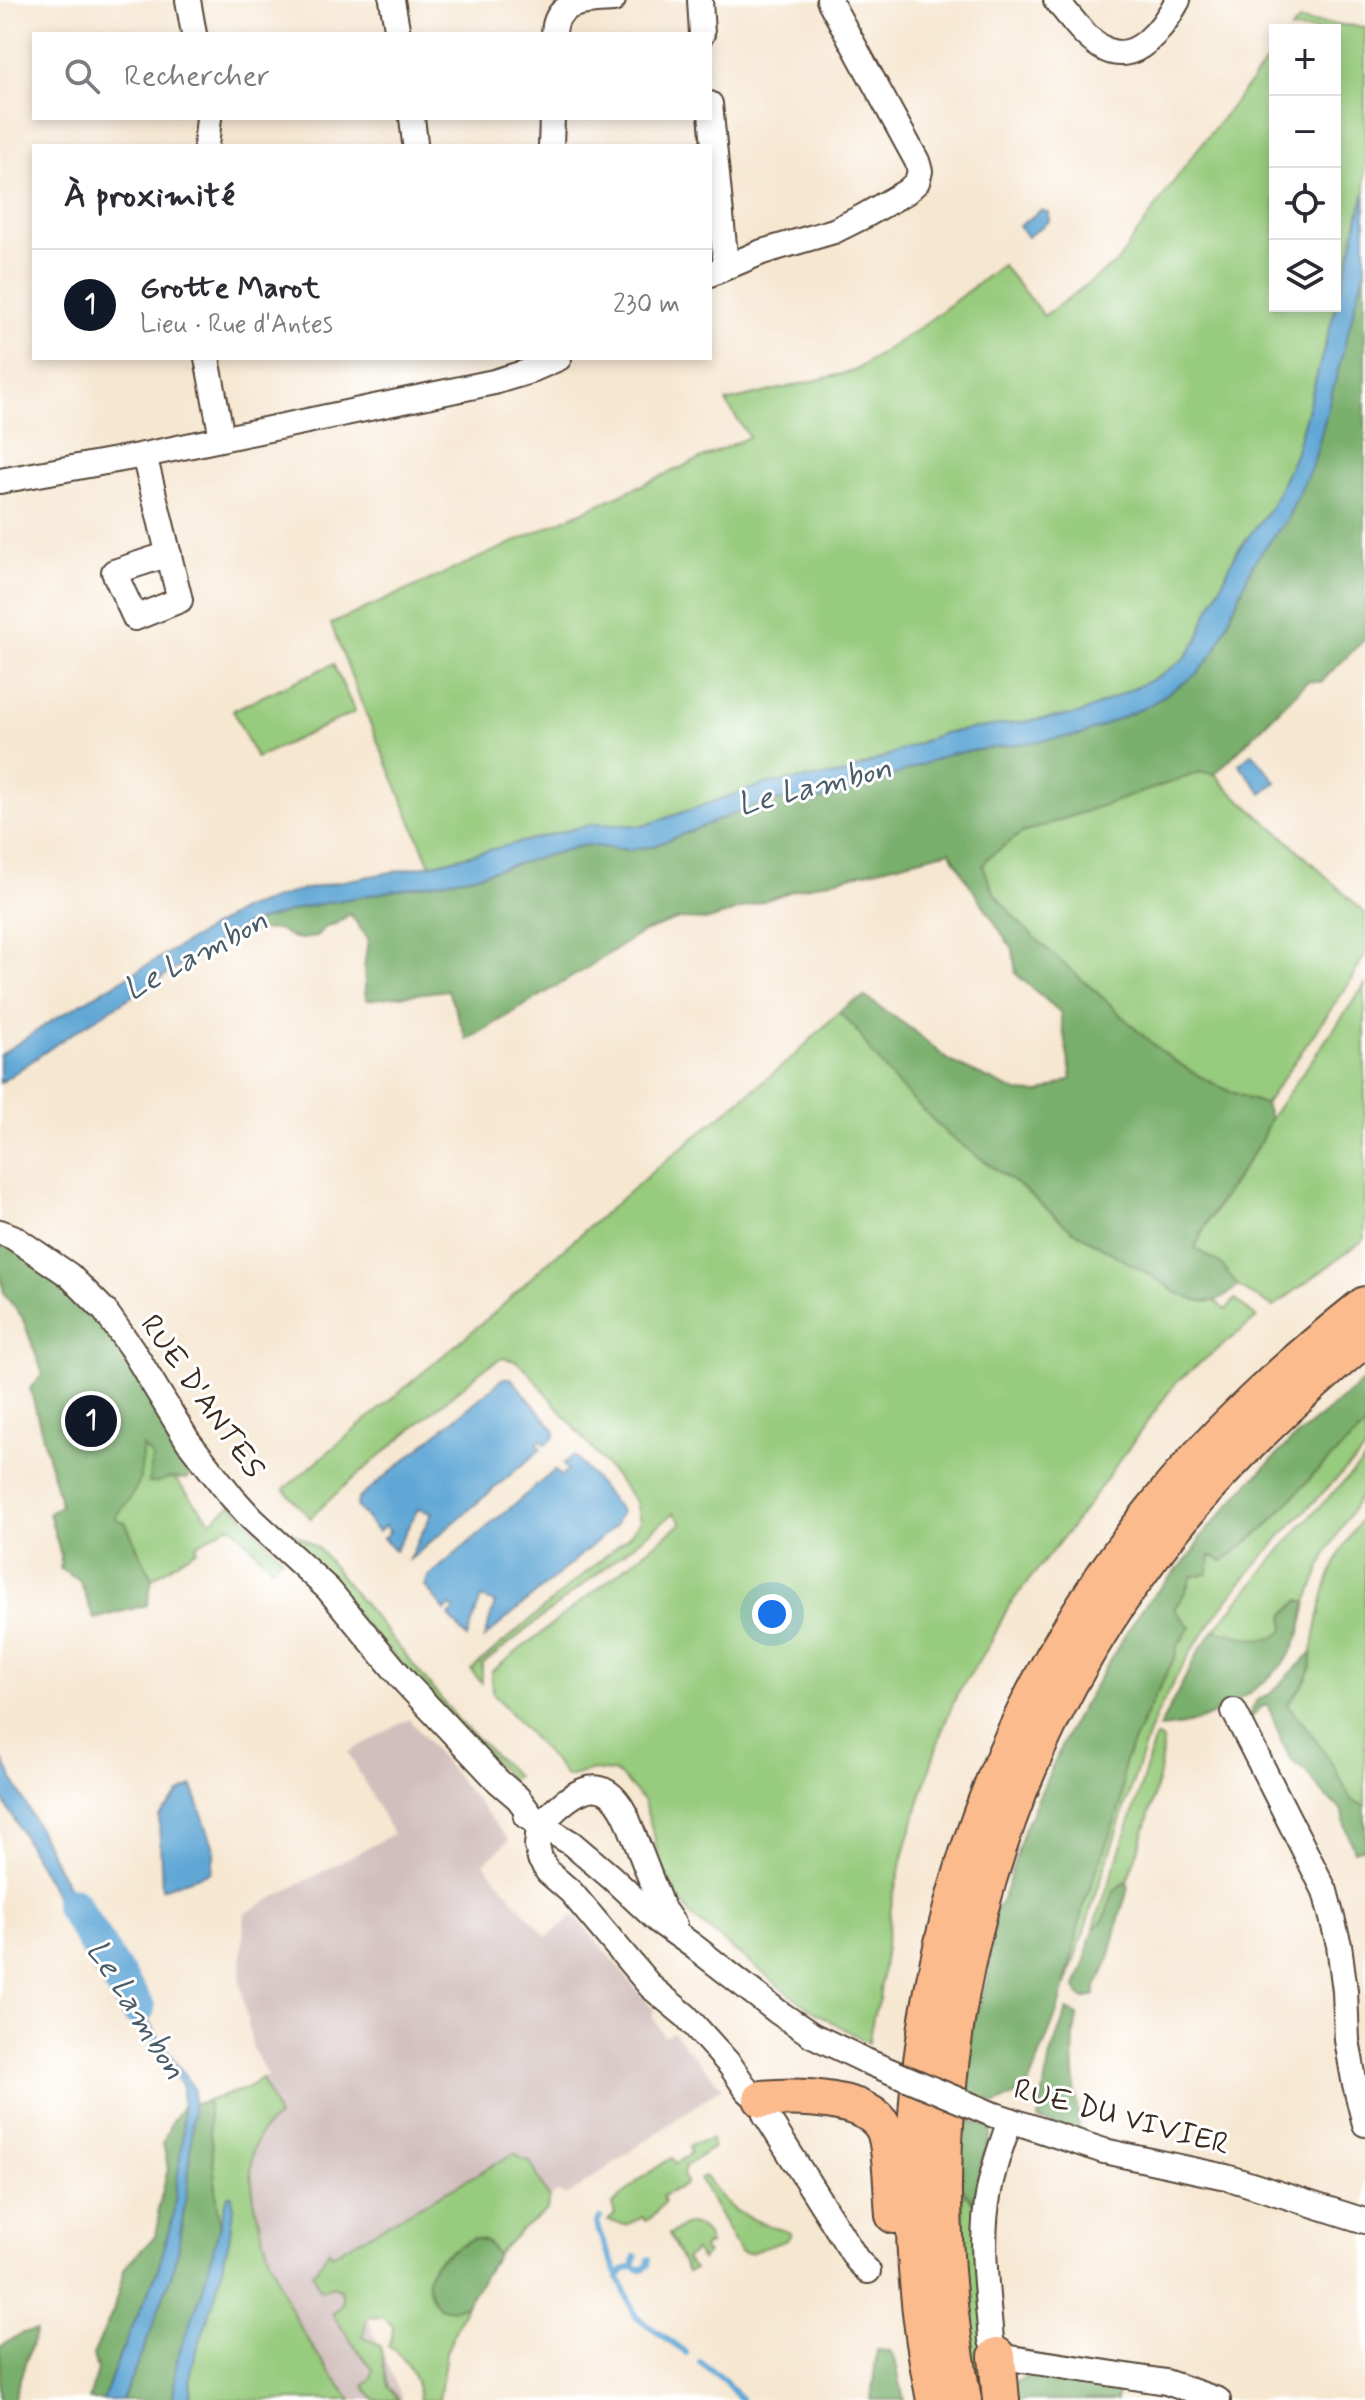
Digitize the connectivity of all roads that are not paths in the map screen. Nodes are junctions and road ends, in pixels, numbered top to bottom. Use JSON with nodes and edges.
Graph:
{"nodes":[{"id":1,"x":188,"y":0,"type":"edge"},
{"id":2,"x":392,"y":0,"type":"edge"},
{"id":3,"x":613,"y":0,"type":"edge"},
{"id":4,"x":700,"y":0,"type":"edge"},
{"id":5,"x":829,"y":0,"type":"edge"},
{"id":6,"x":1056,"y":0,"type":"edge"},
{"id":7,"x":1178,"y":0,"type":"edge"},
{"id":8,"x":194,"y":32,"type":"edge"},
{"id":9,"x":398,"y":32,"type":"edge"},
{"id":10,"x":554,"y":32,"type":"edge"},
{"id":11,"x":702,"y":32,"type":"edge"},
{"id":12,"x":209,"y":120,"type":"edge"},
{"id":13,"x":412,"y":120,"type":"edge"},
{"id":14,"x":552,"y":120,"type":"edge"},
{"id":15,"x":711,"y":120,"type":"edge"},
{"id":16,"x":415,"y":143,"type":"dead end"},
{"id":17,"x":206,"y":144,"type":"edge"},
{"id":18,"x":551,"y":144,"type":"edge"},
{"id":19,"x":712,"y":144,"type":"edge"},
{"id":20,"x":712,"y":146,"type":"edge"},
{"id":21,"x":718,"y":270,"type":"edge"},
{"id":22,"x":207,"y":360,"type":"edge"},
{"id":23,"x":553,"y":360,"type":"edge"},
{"id":24,"x":222,"y":438,"type":"junction"},
{"id":25,"x":144,"y":455,"type":"junction"},
{"id":26,"x":0,"y":481,"type":"edge"},
{"id":27,"x":169,"y":554,"type":"dead end"},
{"id":28,"x":0,"y":1232,"type":"edge"},
{"id":29,"x":1365,"y":1305,"type":"edge"},
{"id":30,"x":1365,"y":1338,"type":"edge"},
{"id":31,"x":1234,"y":1711,"type":"dead end"},
{"id":32,"x":539,"y":1826,"type":"junction"},
{"id":33,"x":571,"y":1843,"type":"junction"},
{"id":34,"x":571,"y":1892,"type":"junction"},
{"id":35,"x":692,"y":1945,"type":"junction"},
{"id":36,"x":866,"y":2061,"type":"joint"},
{"id":37,"x":762,"y":2099,"type":"junction"},
{"id":38,"x":1002,"y":2118,"type":"junction"},
{"id":39,"x":1365,"y":2124,"type":"edge"},
{"id":40,"x":1365,"y":2221,"type":"edge"},
{"id":41,"x":868,"y":2271,"type":"dead end"},
{"id":42,"x":920,"y":2306,"type":"junction"},
{"id":43,"x":997,"y":2356,"type":"junction"},
{"id":44,"x":935,"y":2400,"type":"edge"},
{"id":45,"x":963,"y":2400,"type":"edge"},
{"id":46,"x":1001,"y":2400,"type":"edge"},
{"id":47,"x":1218,"y":2400,"type":"edge"}],
"edges":[{"from":1,"to":8,"type":"street"},
{"from":2,"to":9,"type":"street"},
{"from":3,"to":10,"type":"street"},
{"from":4,"to":11,"type":"street"},
{"from":5,"to":21,"type":"street"},
{"from":6,"to":7,"type":"street"},
{"from":12,"to":17,"type":"street"},
{"from":13,"to":16,"type":"street"},
{"from":14,"to":18,"type":"street"},
{"from":15,"to":19,"type":"street"},
{"from":20,"to":21,"type":"street"},
{"from":22,"to":24,"type":"street"},
{"from":23,"to":24,"type":"street"},
{"from":24,"to":25,"type":"street"},
{"from":25,"to":26,"type":"street"},
{"from":25,"to":27,"type":"street"},
{"from":28,"to":32,"type":"street","name":"RUE D'ANTES"},
{"from":29,"to":42,"type":"highway"},
{"from":30,"to":45,"type":"highway"},
{"from":31,"to":39,"type":"street"},
{"from":32,"to":33,"type":"street","name":"RUE D'ANTES"},
{"from":32,"to":34,"type":"street"},
{"from":32,"to":35,"type":"street","name":"RUE D'ANTES"},
{"from":33,"to":34,"type":"street"},
{"from":33,"to":35,"type":"street","name":"RUE D'ANTES"},
{"from":34,"to":37,"type":"street"},
{"from":35,"to":36,"type":"street","name":"RUE D'ANTES"},
{"from":36,"to":38,"type":"street","name":"RUE DU VIVIER","bridge":true},
{"from":37,"to":41,"type":"street"},
{"from":37,"to":42,"type":"highway"},
{"from":38,"to":40,"type":"street","name":"RUE DU VIVIER"},
{"from":38,"to":43,"type":"street"},
{"from":42,"to":44,"type":"highway"},
{"from":43,"to":46,"type":"highway"},
{"from":43,"to":47,"type":"street"}]}
